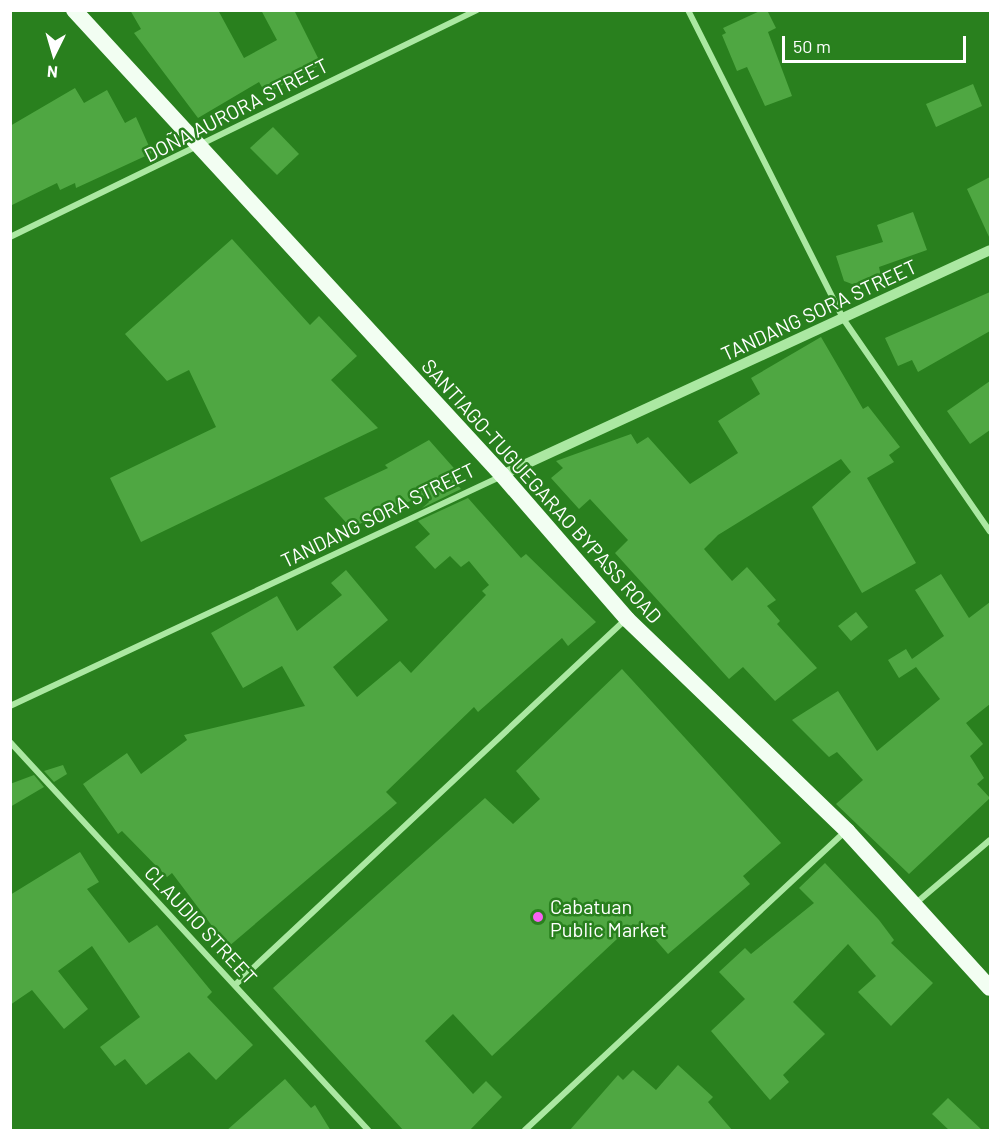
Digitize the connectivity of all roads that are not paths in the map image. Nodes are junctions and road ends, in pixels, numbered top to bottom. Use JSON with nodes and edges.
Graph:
{"nodes":[{"id":1,"x":74,"y":10,"type":"edge"},
{"id":2,"x":477,"y":10,"type":"edge"},
{"id":3,"x":688,"y":10,"type":"edge"},
{"id":4,"x":200,"y":149,"type":"junction"},
{"id":5,"x":10,"y":237,"type":"edge"},
{"id":6,"x":990,"y":250,"type":"edge"},
{"id":7,"x":844,"y":320,"type":"junction"},
{"id":8,"x":502,"y":475,"type":"junction"},
{"id":9,"x":990,"y":532,"type":"edge"},
{"id":10,"x":627,"y":619,"type":"junction"},
{"id":11,"x":10,"y":706,"type":"edge"},
{"id":12,"x":10,"y":742,"type":"edge"},
{"id":13,"x":847,"y":831,"type":"junction"},
{"id":14,"x":990,"y":840,"type":"edge"},
{"id":15,"x":916,"y":903,"type":"junction"},
{"id":16,"x":235,"y":985,"type":"junction"},
{"id":17,"x":990,"y":987,"type":"edge"},
{"id":18,"x":368,"y":1131,"type":"edge"},
{"id":19,"x":525,"y":1131,"type":"edge"}],
"edges":[{"from":1,"to":4,"type":"highway","name":"SANTIAGO-TUGUEGARAO BYPASS ROAD"},
{"from":2,"to":4,"type":"street","name":"DOÑA AURORA STREET"},
{"from":3,"to":7,"type":"street"},
{"from":4,"to":5,"type":"street","name":"DOÑA AURORA STREET"},
{"from":4,"to":8,"type":"highway","name":"SANTIAGO-TUGUEGARAO BYPASS ROAD"},
{"from":6,"to":7,"type":"street","name":"TANDANG SORA STREET"},
{"from":7,"to":8,"type":"street","name":"TANDANG SORA STREET"},
{"from":7,"to":9,"type":"street"},
{"from":8,"to":10,"type":"highway","name":"SANTIAGO-TUGUEGARAO BYPASS ROAD"},
{"from":8,"to":11,"type":"street","name":"TANDANG SORA STREET"},
{"from":10,"to":13,"type":"highway","name":"SANTIAGO-TUGUEGARAO BYPASS ROAD"},
{"from":10,"to":16,"type":"street"},
{"from":12,"to":16,"type":"street","name":"CLAUDIO STREET"},
{"from":13,"to":15,"type":"highway","name":"SANTIAGO-TUGUEGARAO BYPASS ROAD"},
{"from":13,"to":19,"type":"street"},
{"from":14,"to":15,"type":"street"},
{"from":15,"to":17,"type":"highway","name":"SANTIAGO-TUGUEGARAO BYPASS ROAD"},
{"from":16,"to":18,"type":"street","name":"CLAUDIO STREET"}]}
